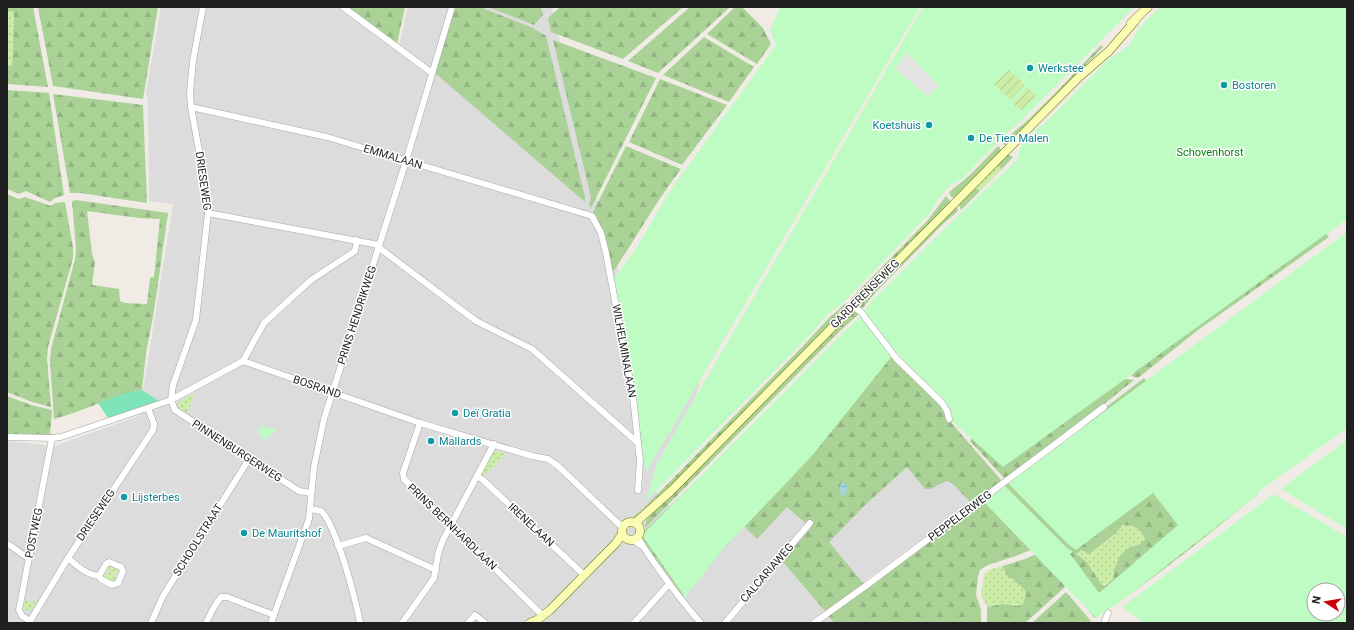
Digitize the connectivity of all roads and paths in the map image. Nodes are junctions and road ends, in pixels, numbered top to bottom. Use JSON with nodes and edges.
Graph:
{"nodes":[{"id":1,"x":203,"y":7,"type":"edge"},
{"id":2,"x":343,"y":7,"type":"edge"},
{"id":3,"x":452,"y":7,"type":"edge"},
{"id":4,"x":1148,"y":7,"type":"edge"},
{"id":5,"x":432,"y":73,"type":"junction"},
{"id":6,"x":191,"y":107,"type":"junction"},
{"id":7,"x":406,"y":160,"type":"junction"},
{"id":8,"x":208,"y":213,"type":"junction"},
{"id":9,"x":592,"y":216,"type":"joint"},
{"id":10,"x":357,"y":240,"type":"junction"},
{"id":11,"x":379,"y":246,"type":"junction"},
{"id":12,"x":853,"y":306,"type":"junction"},
{"id":13,"x":243,"y":361,"type":"junction"},
{"id":14,"x":333,"y":392,"type":"junction"},
{"id":15,"x":171,"y":400,"type":"junction"},
{"id":16,"x":1104,"y":406,"type":"dead end"},
{"id":17,"x":148,"y":408,"type":"junction"},
{"id":18,"x":949,"y":418,"type":"dead end"},
{"id":19,"x":420,"y":423,"type":"junction"},
{"id":20,"x":7,"y":437,"type":"edge"},
{"id":21,"x":52,"y":438,"type":"junction"},
{"id":22,"x":638,"y":443,"type":"junction"},
{"id":23,"x":494,"y":444,"type":"junction"},
{"id":24,"x":249,"y":459,"type":"junction"},
{"id":25,"x":477,"y":476,"type":"junction"},
{"id":26,"x":638,"y":490,"type":"dead end"},
{"id":27,"x":311,"y":493,"type":"junction"},
{"id":28,"x":311,"y":509,"type":"junction"},
{"id":29,"x":810,"y":523,"type":"dead end"},
{"id":30,"x":637,"y":524,"type":"junction"},
{"id":31,"x":451,"y":525,"type":"junction"},
{"id":32,"x":623,"y":531,"type":"junction"},
{"id":33,"x":636,"y":538,"type":"junction"},
{"id":34,"x":7,"y":544,"type":"edge"},
{"id":35,"x":338,"y":546,"type":"junction"},
{"id":36,"x":29,"y":558,"type":"junction"},
{"id":37,"x":68,"y":558,"type":"junction"},
{"id":38,"x":436,"y":570,"type":"junction"},
{"id":39,"x":584,"y":575,"type":"junction"},
{"id":40,"x":99,"y":576,"type":"dead end"},
{"id":41,"x":669,"y":584,"type":"junction"},
{"id":42,"x":1108,"y":613,"type":"dead end"},
{"id":43,"x":274,"y":614,"type":"junction"},
{"id":44,"x":536,"y":620,"type":"edge"},
{"id":45,"x":30,"y":622,"type":"edge"},
{"id":46,"x":151,"y":623,"type":"edge"},
{"id":47,"x":206,"y":623,"type":"edge"},
{"id":48,"x":271,"y":623,"type":"edge"},
{"id":49,"x":360,"y":623,"type":"edge"},
{"id":50,"x":402,"y":623,"type":"edge"},
{"id":51,"x":468,"y":623,"type":"edge"},
{"id":52,"x":485,"y":623,"type":"edge"},
{"id":53,"x":634,"y":623,"type":"edge"},
{"id":54,"x":701,"y":623,"type":"edge"},
{"id":55,"x":724,"y":623,"type":"edge"},
{"id":56,"x":814,"y":623,"type":"edge"},
{"id":57,"x":1104,"y":623,"type":"edge"}],
"edges":[{"from":1,"to":6,"type":"street","name":"DRIESEWEG"},
{"from":2,"to":5,"type":"street"},
{"from":3,"to":5,"type":"street","name":"PRINS HENDRIKWEG"},
{"from":4,"to":12,"type":"main road","name":"GARDERENSEWEG"},
{"from":5,"to":7,"type":"street","name":"PRINS HENDRIKWEG"},
{"from":6,"to":7,"type":"street","name":"EMMALAAN"},
{"from":6,"to":8,"type":"street","name":"DRIESEWEG"},
{"from":7,"to":9,"type":"street","name":"EMMALAAN"},
{"from":7,"to":11,"type":"street","name":"PRINS HENDRIKWEG"},
{"from":8,"to":10,"type":"street"},
{"from":8,"to":15,"type":"street","name":"DRIESEWEG"},
{"from":9,"to":22,"type":"street","name":"WILHELMINALAAN"},
{"from":10,"to":11,"type":"street"},
{"from":10,"to":13,"type":"street"},
{"from":11,"to":14,"type":"street","name":"PRINS HENDRIKWEG"},
{"from":11,"to":22,"type":"street"},
{"from":12,"to":18,"type":"street"},
{"from":12,"to":30,"type":"main road","name":"GARDERENSEWEG"},
{"from":13,"to":14,"type":"street","name":"BOSRAND"},
{"from":13,"to":15,"type":"street"},
{"from":14,"to":19,"type":"street","name":"BOSRAND"},
{"from":14,"to":27,"type":"street","name":"PRINS HENDRIKWEG"},
{"from":15,"to":17,"type":"street"},
{"from":15,"to":24,"type":"street","name":"PINNENBURGERWEG"},
{"from":16,"to":56,"type":"street","name":"PEPPELERWEG"},
{"from":17,"to":21,"type":"street"},
{"from":17,"to":37,"type":"street","name":"DRIESEWEG"},
{"from":19,"to":23,"type":"street","name":"BOSRAND"},
{"from":19,"to":31,"type":"street","name":"PRINS BERNHARDLAAN"},
{"from":20,"to":21,"type":"street"},
{"from":21,"to":36,"type":"street","name":"POSTWEG"},
{"from":22,"to":26,"type":"street","name":"WILHELMINALAAN"},
{"from":23,"to":25,"type":"street"},
{"from":23,"to":32,"type":"street","name":"BOSRAND"},
{"from":24,"to":27,"type":"street","name":"PINNENBURGERWEG"},
{"from":24,"to":46,"type":"street","name":"SCHOOLSTRAAT"},
{"from":25,"to":31,"type":"street"},
{"from":25,"to":39,"type":"street","name":"IRENELAAN"},
{"from":27,"to":28,"type":"street","name":"PRINS HENDRIKWEG"},
{"from":28,"to":35,"type":"street"},
{"from":28,"to":43,"type":"street","name":"PRINS HENDRIKWEG"},
{"from":29,"to":55,"type":"street","name":"CALCARIAWEG"},
{"from":30,"to":32,"type":"main road"},
{"from":30,"to":33,"type":"main road"},
{"from":31,"to":38,"type":"street"},
{"from":31,"to":44,"type":"street","name":"PRINS BERNHARDLAAN"},
{"from":32,"to":33,"type":"main road"},
{"from":32,"to":39,"type":"main road"},
{"from":33,"to":41,"type":"street"},
{"from":34,"to":36,"type":"street"},
{"from":35,"to":38,"type":"street"},
{"from":35,"to":49,"type":"street"},
{"from":36,"to":45,"type":"street","name":"POSTWEG"},
{"from":37,"to":40,"type":"street"},
{"from":37,"to":45,"type":"street","name":"DRIESEWEG"},
{"from":38,"to":50,"type":"street"},
{"from":39,"to":44,"type":"main road"},
{"from":41,"to":53,"type":"street"},
{"from":41,"to":54,"type":"street"},
{"from":42,"to":57,"type":"street"},
{"from":43,"to":47,"type":"street"},
{"from":43,"to":48,"type":"street","name":"PRINS HENDRIKWEG"},
{"from":51,"to":52,"type":"street"}]}
